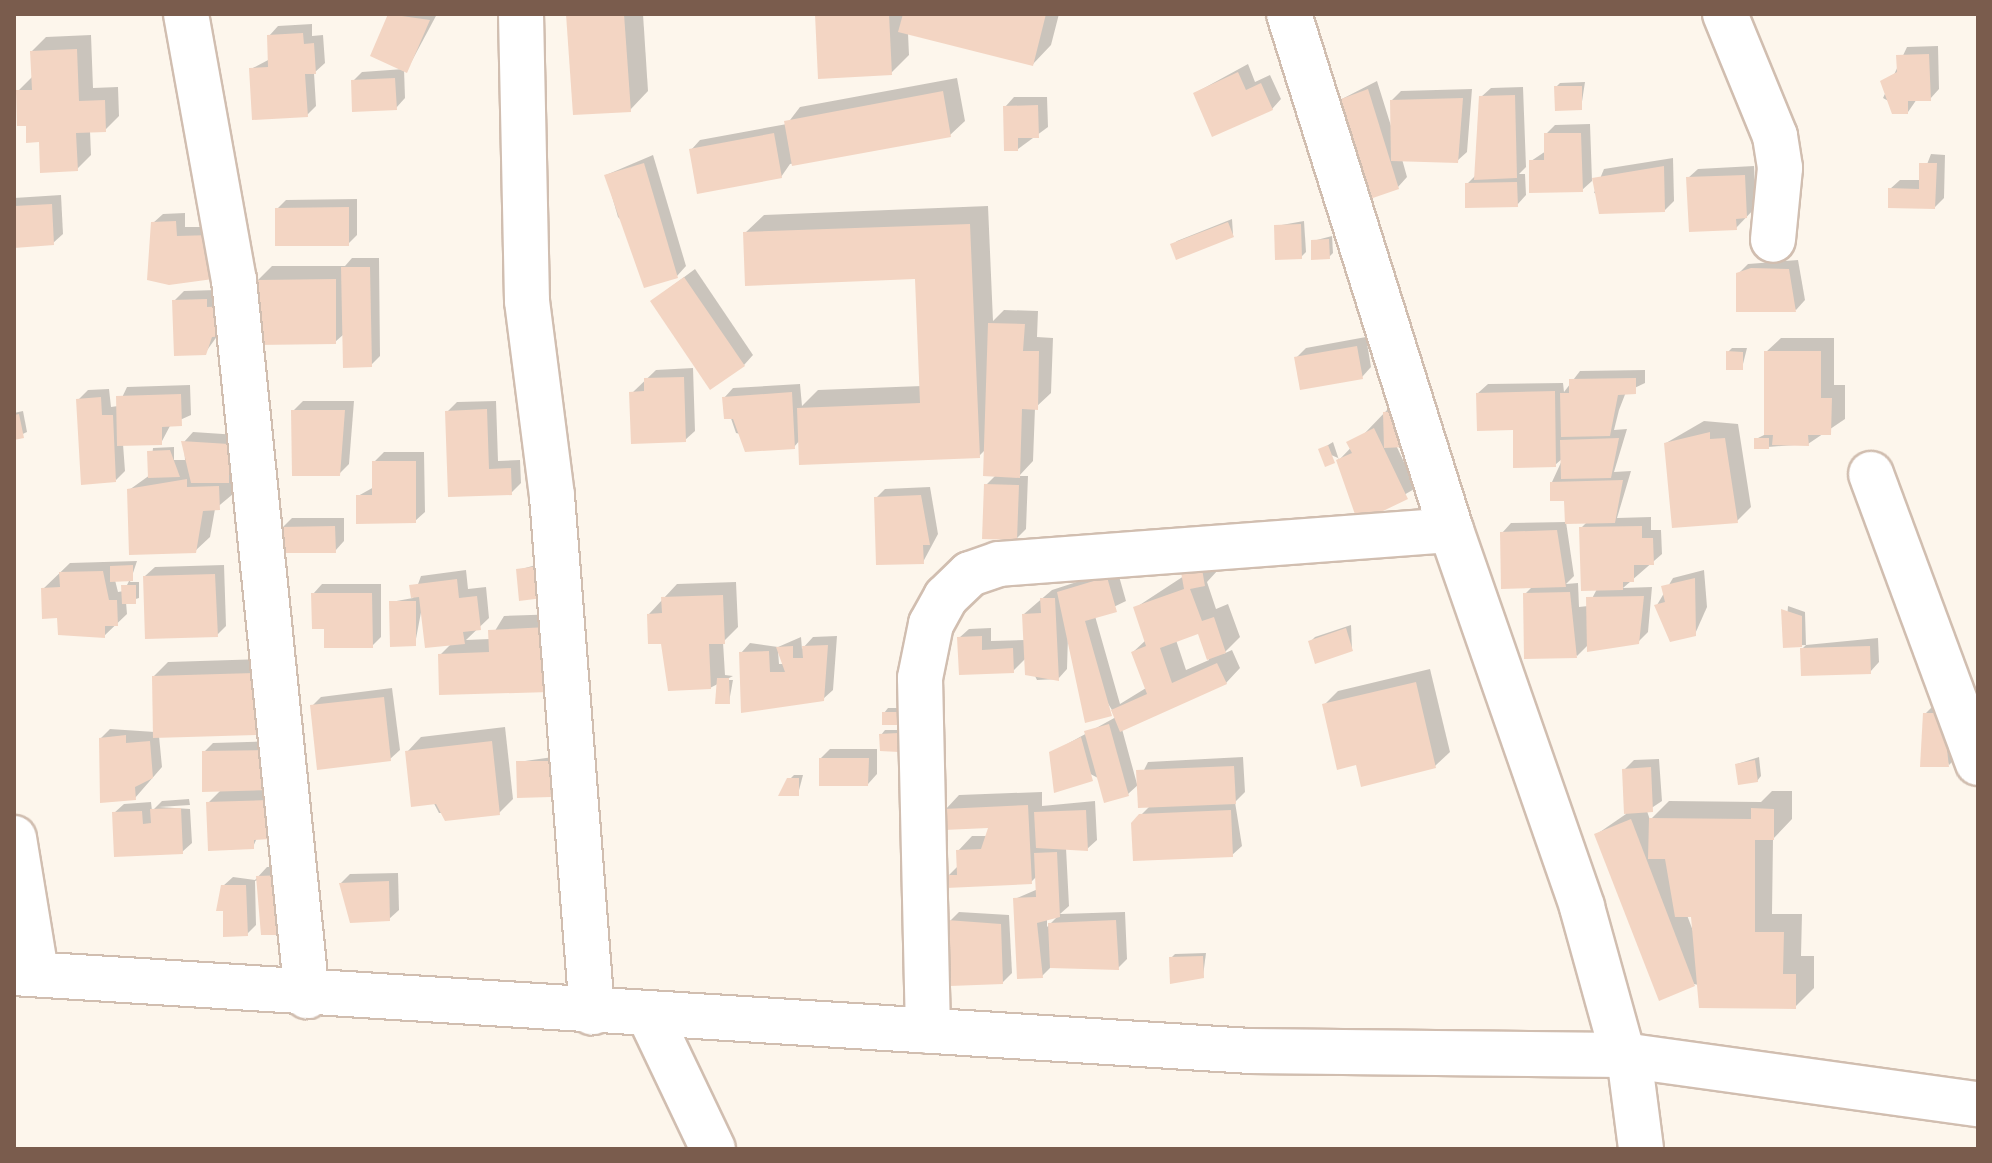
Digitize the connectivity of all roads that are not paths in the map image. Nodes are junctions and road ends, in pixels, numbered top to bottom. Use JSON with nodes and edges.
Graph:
{"nodes":[{"id":1,"x":186,"y":14,"type":"edge"},
{"id":2,"x":521,"y":14,"type":"edge"},
{"id":3,"x":1289,"y":14,"type":"edge"},
{"id":4,"x":1725,"y":14,"type":"edge"},
{"id":5,"x":1773,"y":240,"type":"dead end"},
{"id":6,"x":1871,"y":474,"type":"dead end"},
{"id":7,"x":1451,"y":530,"type":"junction"},
{"id":8,"x":1978,"y":763,"type":"edge"},
{"id":9,"x":14,"y":838,"type":"edge"},
{"id":10,"x":25,"y":973,"type":"edge"},
{"id":11,"x":307,"y":996,"type":"junction"},
{"id":12,"x":592,"y":1012,"type":"junction"},
{"id":13,"x":651,"y":1019,"type":"junction"},
{"id":14,"x":928,"y":1031,"type":"junction"},
{"id":15,"x":1626,"y":1055,"type":"junction"},
{"id":16,"x":1978,"y":1104,"type":"edge"},
{"id":17,"x":713,"y":1149,"type":"edge"},
{"id":18,"x":1641,"y":1149,"type":"edge"}],
"edges":[{"from":1,"to":11,"type":"street"},
{"from":2,"to":12,"type":"street"},
{"from":3,"to":7,"type":"street"},
{"from":4,"to":5,"type":"street"},
{"from":6,"to":8,"type":"street"},
{"from":7,"to":14,"type":"street"},
{"from":7,"to":15,"type":"street"},
{"from":9,"to":10,"type":"street"},
{"from":10,"to":11,"type":"street"},
{"from":11,"to":12,"type":"street"},
{"from":12,"to":13,"type":"street"},
{"from":13,"to":14,"type":"street"},
{"from":13,"to":17,"type":"street"},
{"from":14,"to":15,"type":"street"},
{"from":15,"to":16,"type":"street"},
{"from":15,"to":18,"type":"street"}]}
